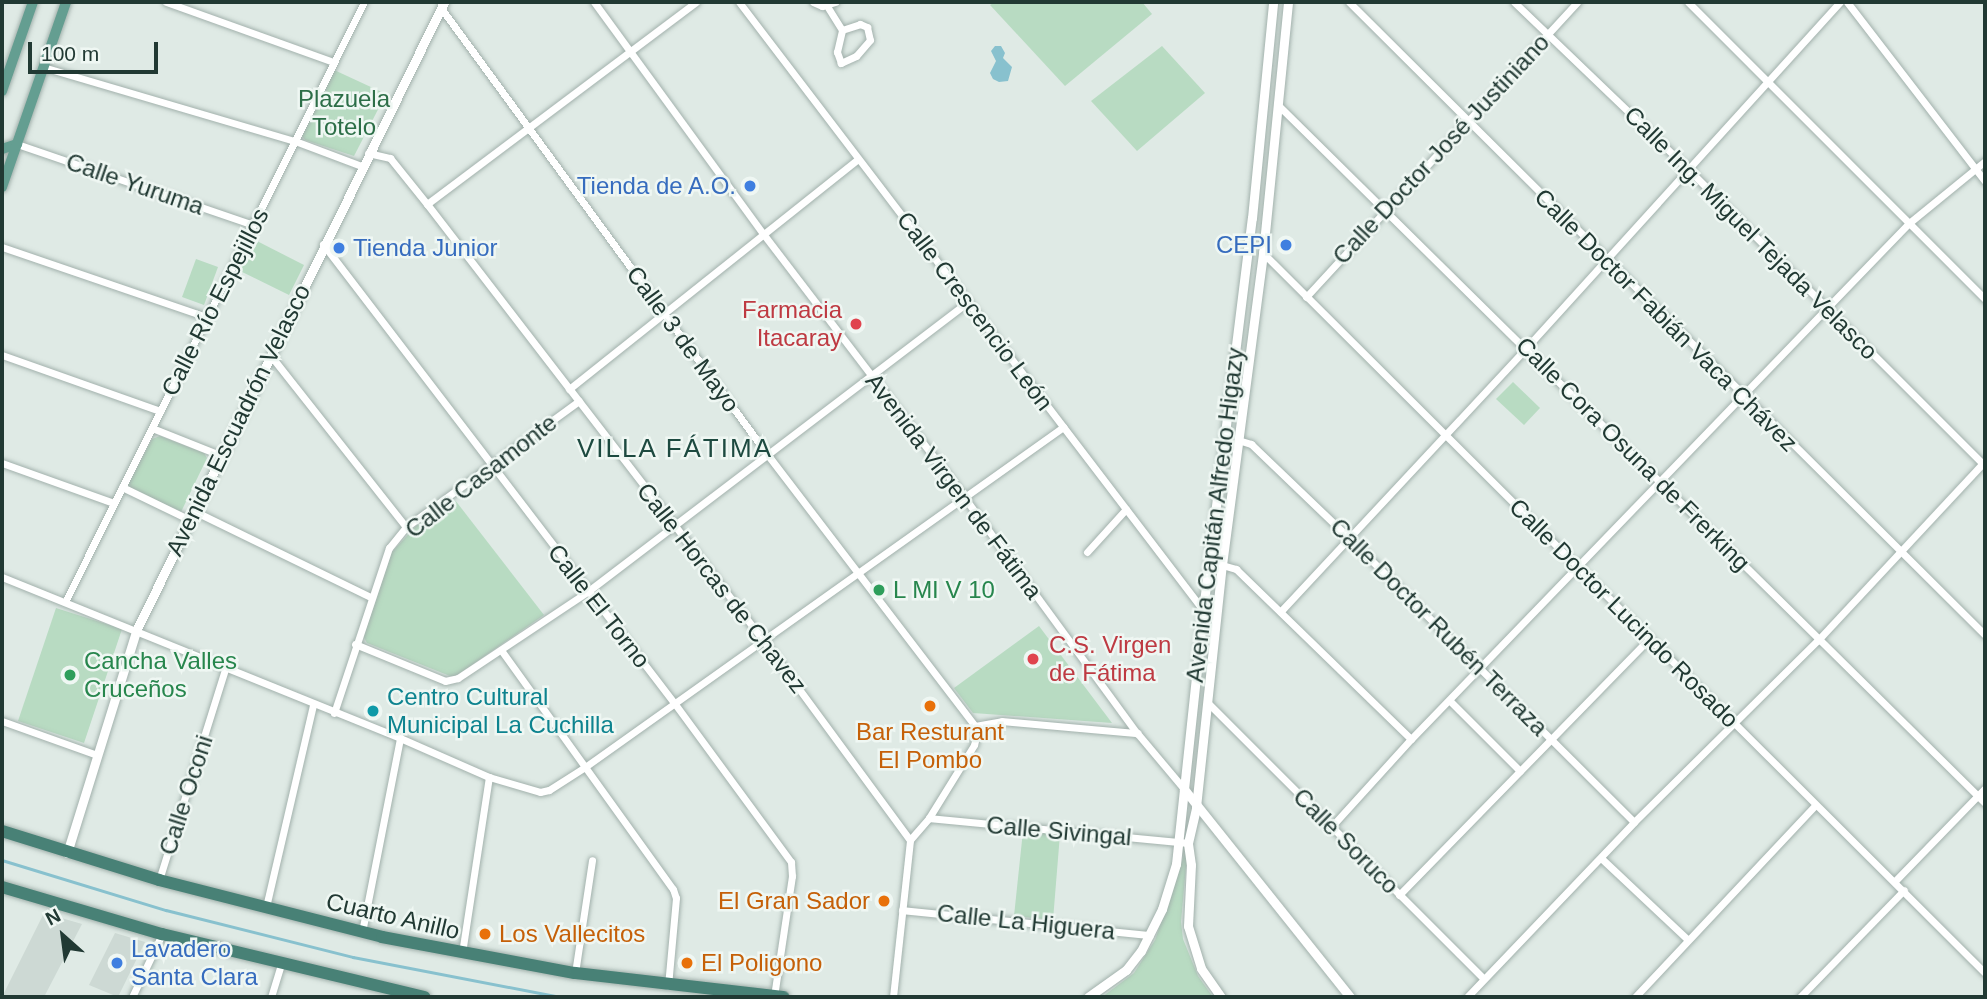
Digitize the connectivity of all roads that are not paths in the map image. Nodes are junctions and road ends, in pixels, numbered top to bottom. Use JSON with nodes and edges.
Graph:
{"nodes":[{"id":1,"x":33,"y":2,"type":"edge"},
{"id":2,"x":66,"y":2,"type":"edge"},
{"id":3,"x":166,"y":2,"type":"edge"},
{"id":4,"x":364,"y":2,"type":"edge"},
{"id":5,"x":594,"y":2,"type":"edge"},
{"id":6,"x":696,"y":2,"type":"edge"},
{"id":7,"x":738,"y":2,"type":"edge"},
{"id":8,"x":813,"y":2,"type":"edge"},
{"id":9,"x":1273,"y":2,"type":"edge"},
{"id":10,"x":1289,"y":2,"type":"edge"},
{"id":11,"x":1349,"y":2,"type":"edge"},
{"id":12,"x":1514,"y":2,"type":"edge"},
{"id":13,"x":1577,"y":2,"type":"edge"},
{"id":14,"x":1688,"y":2,"type":"edge"},
{"id":15,"x":1840,"y":2,"type":"edge"},
{"id":16,"x":1847,"y":2,"type":"edge"},
{"id":17,"x":831,"y":4,"type":"edge"},
{"id":18,"x":442,"y":5,"type":"edge"},
{"id":19,"x":842,"y":30,"type":"junction"},
{"id":20,"x":1547,"y":34,"type":"junction"},
{"id":21,"x":630,"y":51,"type":"junction"},
{"id":22,"x":334,"y":62,"type":"junction"},
{"id":23,"x":43,"y":67,"type":"junction"},
{"id":24,"x":1768,"y":82,"type":"junction"},
{"id":25,"x":2,"y":91,"type":"edge"},
{"id":26,"x":1279,"y":106,"type":"junction"},
{"id":27,"x":1467,"y":122,"type":"junction"},
{"id":28,"x":528,"y":127,"type":"junction"},
{"id":29,"x":295,"y":141,"type":"junction"},
{"id":30,"x":17,"y":144,"type":"junction"},
{"id":31,"x":2,"y":149,"type":"edge"},
{"id":32,"x":368,"y":153,"type":"junction"},
{"id":33,"x":858,"y":159,"type":"junction"},
{"id":34,"x":1985,"y":161,"type":"edge"},
{"id":35,"x":361,"y":166,"type":"junction"},
{"id":36,"x":1974,"y":169,"type":"junction"},
{"id":37,"x":1689,"y":170,"type":"junction"},
{"id":38,"x":1985,"y":181,"type":"edge"},
{"id":39,"x":2,"y":187,"type":"edge"},
{"id":40,"x":428,"y":204,"type":"junction"},
{"id":41,"x":1386,"y":209,"type":"junction"},
{"id":42,"x":1909,"y":223,"type":"junction"},
{"id":43,"x":253,"y":225,"type":"junction"},
{"id":44,"x":764,"y":236,"type":"junction"},
{"id":45,"x":323,"y":244,"type":"junction"},
{"id":46,"x":2,"y":247,"type":"edge"},
{"id":47,"x":1263,"y":253,"type":"junction"},
{"id":48,"x":1605,"y":259,"type":"junction"},
{"id":49,"x":1244,"y":278,"type":"junction"},
{"id":50,"x":1260,"y":281,"type":"junction"},
{"id":51,"x":1306,"y":297,"type":"junction"},
{"id":52,"x":1985,"y":299,"type":"edge"},
{"id":53,"x":968,"y":302,"type":"junction"},
{"id":54,"x":1827,"y":306,"type":"junction"},
{"id":55,"x":664,"y":312,"type":"junction"},
{"id":56,"x":207,"y":317,"type":"junction"},
{"id":57,"x":1527,"y":347,"type":"junction"},
{"id":58,"x":2,"y":355,"type":"edge"},
{"id":59,"x":271,"y":356,"type":"junction"},
{"id":60,"x":872,"y":376,"type":"junction"},
{"id":61,"x":569,"y":389,"type":"junction"},
{"id":62,"x":1741,"y":396,"type":"junction"},
{"id":63,"x":579,"y":401,"type":"junction"},
{"id":64,"x":160,"y":411,"type":"junction"},
{"id":65,"x":1063,"y":427,"type":"junction"},
{"id":66,"x":152,"y":428,"type":"junction"},
{"id":67,"x":1446,"y":435,"type":"junction"},
{"id":68,"x":1238,"y":440,"type":"junction"},
{"id":69,"x":766,"y":454,"type":"junction"},
{"id":70,"x":220,"y":455,"type":"junction"},
{"id":71,"x":2,"y":463,"type":"edge"},
{"id":72,"x":1984,"y":464,"type":"edge"},
{"id":73,"x":492,"y":465,"type":"junction"},
{"id":74,"x":1659,"y":480,"type":"junction"},
{"id":75,"x":122,"y":487,"type":"junction"},
{"id":76,"x":964,"y":497,"type":"junction"},
{"id":77,"x":114,"y":503,"type":"junction"},
{"id":78,"x":1126,"y":509,"type":"junction"},
{"id":79,"x":192,"y":515,"type":"junction"},
{"id":80,"x":406,"y":527,"type":"junction"},
{"id":81,"x":673,"y":527,"type":"junction"},
{"id":82,"x":1349,"y":538,"type":"junction"},
{"id":83,"x":1898,"y":551,"type":"junction"},
{"id":84,"x":1087,"y":552,"type":"dead end"},
{"id":85,"x":1222,"y":565,"type":"junction"},
{"id":86,"x":1578,"y":566,"type":"junction"},
{"id":87,"x":857,"y":576,"type":"junction"},
{"id":88,"x":2,"y":577,"type":"edge"},
{"id":89,"x":587,"y":592,"type":"junction"},
{"id":90,"x":370,"y":597,"type":"junction"},
{"id":91,"x":65,"y":602,"type":"junction"},
{"id":92,"x":1203,"y":610,"type":"junction"},
{"id":93,"x":1281,"y":611,"type":"junction"},
{"id":94,"x":1216,"y":615,"type":"junction"},
{"id":95,"x":135,"y":631,"type":"junction"},
{"id":96,"x":1985,"y":635,"type":"edge"},
{"id":97,"x":1649,"y":639,"type":"junction"},
{"id":98,"x":763,"y":640,"type":"junction"},
{"id":99,"x":1818,"y":640,"type":"junction"},
{"id":100,"x":355,"y":644,"type":"junction"},
{"id":101,"x":501,"y":650,"type":"junction"},
{"id":102,"x":1480,"y":667,"type":"junction"},
{"id":103,"x":225,"y":670,"type":"junction"},
{"id":104,"x":1450,"y":701,"type":"junction"},
{"id":105,"x":1208,"y":703,"type":"junction"},
{"id":106,"x":675,"y":704,"type":"junction"},
{"id":107,"x":313,"y":705,"type":"junction"},
{"id":108,"x":334,"y":713,"type":"junction"},
{"id":109,"x":2,"y":721,"type":"edge"},
{"id":110,"x":1734,"y":724,"type":"junction"},
{"id":111,"x":975,"y":726,"type":"junction"},
{"id":112,"x":1137,"y":733,"type":"junction"},
{"id":113,"x":400,"y":738,"type":"junction"},
{"id":114,"x":1552,"y":738,"type":"junction"},
{"id":115,"x":1411,"y":739,"type":"junction"},
{"id":116,"x":97,"y":755,"type":"junction"},
{"id":117,"x":585,"y":768,"type":"junction"},
{"id":118,"x":1520,"y":771,"type":"junction"},
{"id":119,"x":489,"y":777,"type":"junction"},
{"id":120,"x":1985,"y":788,"type":"edge"},
{"id":121,"x":1184,"y":789,"type":"junction"},
{"id":122,"x":1978,"y":796,"type":"junction"},
{"id":123,"x":1985,"y":803,"type":"edge"},
{"id":124,"x":1815,"y":805,"type":"junction"},
{"id":125,"x":1196,"y":807,"type":"junction"},
{"id":126,"x":929,"y":818,"type":"junction"},
{"id":127,"x":1634,"y":822,"type":"junction"},
{"id":128,"x":1332,"y":826,"type":"junction"},
{"id":129,"x":2,"y":831,"type":"edge"},
{"id":130,"x":910,"y":840,"type":"junction"},
{"id":131,"x":1176,"y":842,"type":"junction"},
{"id":132,"x":1188,"y":843,"type":"junction"},
{"id":133,"x":67,"y":853,"type":"junction"},
{"id":134,"x":1601,"y":858,"type":"junction"},
{"id":135,"x":592,"y":860,"type":"dead end"},
{"id":136,"x":159,"y":880,"type":"junction"},
{"id":137,"x":1895,"y":881,"type":"junction"},
{"id":138,"x":1904,"y":890,"type":"junction"},
{"id":139,"x":3,"y":891,"type":"edge"},
{"id":140,"x":1399,"y":895,"type":"junction"},
{"id":141,"x":266,"y":907,"type":"junction"},
{"id":142,"x":902,"y":910,"type":"junction"},
{"id":143,"x":362,"y":932,"type":"junction"},
{"id":144,"x":162,"y":934,"type":"junction"},
{"id":145,"x":1150,"y":935,"type":"junction"},
{"id":146,"x":1687,"y":939,"type":"junction"},
{"id":147,"x":462,"y":953,"type":"junction"},
{"id":148,"x":281,"y":965,"type":"junction"},
{"id":149,"x":575,"y":973,"type":"junction"},
{"id":150,"x":1985,"y":973,"type":"edge"},
{"id":151,"x":1484,"y":979,"type":"junction"},
{"id":152,"x":668,"y":986,"type":"junction"},
{"id":153,"x":132,"y":997,"type":"edge"},
{"id":154,"x":271,"y":997,"type":"edge"},
{"id":155,"x":425,"y":997,"type":"edge"},
{"id":156,"x":779,"y":997,"type":"edge"},
{"id":157,"x":893,"y":997,"type":"edge"},
{"id":158,"x":1088,"y":997,"type":"edge"},
{"id":159,"x":1221,"y":997,"type":"edge"},
{"id":160,"x":1350,"y":997,"type":"edge"},
{"id":161,"x":1467,"y":997,"type":"edge"},
{"id":162,"x":1634,"y":997,"type":"edge"},
{"id":163,"x":1800,"y":997,"type":"edge"}],
"edges":[{"from":1,"to":25,"type":"main road"},
{"from":2,"to":23,"type":"main road"},
{"from":3,"to":22,"type":"street"},
{"from":4,"to":22,"type":"street","name":"Calle Río Espejillos"},
{"from":5,"to":21,"type":"street","name":"Avenida Virgen de Fátima"},
{"from":6,"to":21,"type":"street"},
{"from":7,"to":33,"type":"street","name":"Calle Crescencio León"},
{"from":8,"to":17,"type":"street"},
{"from":9,"to":49,"type":"street","name":"Avenida Capitán Alfredo Higazy"},
{"from":10,"to":26,"type":"street","name":"Avenida Capitán Alfredo Higazy"},
{"from":11,"to":27,"type":"street","name":"Calle Doctor Fabián Vaca Chávez"},
{"from":12,"to":20,"type":"street","name":"Calle Ing. Miguel Tejada Velasco"},
{"from":13,"to":20,"type":"street","name":"Calle Doctor José Justiniano"},
{"from":14,"to":24,"type":"street"},
{"from":15,"to":24,"type":"street"},
{"from":16,"to":36,"type":"street"},
{"from":17,"to":19,"type":"street"},
{"from":18,"to":28,"type":"street","name":"Calle 3 de Mayo"},
{"from":18,"to":32,"type":"street","name":"Avenida Escuadrón Velasco"},
{"from":19,"to":19,"type":"street"},
{"from":20,"to":27,"type":"street","name":"Calle Doctor José Justiniano"},
{"from":20,"to":37,"type":"street","name":"Calle Ing. Miguel Tejada Velasco"},
{"from":21,"to":28,"type":"street"},
{"from":21,"to":44,"type":"street","name":"Avenida Virgen de Fátima"},
{"from":22,"to":29,"type":"street","name":"Calle Río Espejillos"},
{"from":23,"to":29,"type":"street"},
{"from":23,"to":30,"type":"main road"},
{"from":24,"to":37,"type":"street"},
{"from":24,"to":42,"type":"street"},
{"from":26,"to":41,"type":"street","name":"Calle Cora Osuna de Frerking"},
{"from":26,"to":47,"type":"street","name":"Avenida Capitán Alfredo Higazy"},
{"from":27,"to":41,"type":"street","name":"Calle Doctor José Justiniano"},
{"from":27,"to":48,"type":"street","name":"Calle Doctor Fabián Vaca Chávez"},
{"from":28,"to":40,"type":"street"},
{"from":28,"to":55,"type":"street","name":"Calle 3 de Mayo"},
{"from":29,"to":35,"type":"street"},
{"from":29,"to":43,"type":"street","name":"Calle Río Espejillos"},
{"from":30,"to":31,"type":"main road"},
{"from":30,"to":39,"type":"main road"},
{"from":30,"to":43,"type":"street","name":"Calle Yuruma"},
{"from":32,"to":35,"type":"street","name":"Avenida Escuadrón Velasco"},
{"from":32,"to":40,"type":"street","name":"Calle Horcas de Chavez"},
{"from":33,"to":44,"type":"street","name":"Calle Casamonte"},
{"from":33,"to":53,"type":"street","name":"Calle Crescencio León"},
{"from":34,"to":36,"type":"street"},
{"from":35,"to":45,"type":"street","name":"Avenida Escuadrón Velasco"},
{"from":36,"to":38,"type":"street"},
{"from":36,"to":42,"type":"street"},
{"from":37,"to":48,"type":"street"},
{"from":37,"to":54,"type":"street","name":"Calle Ing. Miguel Tejada Velasco"},
{"from":40,"to":61,"type":"street","name":"Calle Horcas de Chavez"},
{"from":41,"to":51,"type":"street","name":"Calle Doctor José Justiniano"},
{"from":41,"to":57,"type":"street","name":"Calle Cora Osuna de Frerking"},
{"from":42,"to":52,"type":"street"},
{"from":42,"to":54,"type":"street"},
{"from":43,"to":56,"type":"street","name":"Calle Río Espejillos"},
{"from":44,"to":55,"type":"street","name":"Calle Casamonte"},
{"from":44,"to":60,"type":"street","name":"Avenida Virgen de Fátima"},
{"from":45,"to":59,"type":"street","name":"Avenida Escuadrón Velasco"},
{"from":45,"to":73,"type":"street","name":"Calle El Torno"},
{"from":46,"to":56,"type":"street"},
{"from":47,"to":50,"type":"street","name":"Avenida Capitán Alfredo Higazy"},
{"from":47,"to":51,"type":"street","name":"Calle Doctor Lucindo Rosado"},
{"from":48,"to":57,"type":"street"},
{"from":48,"to":62,"type":"street","name":"Calle Doctor Fabián Vaca Chávez"},
{"from":49,"to":50,"type":"street"},
{"from":49,"to":92,"type":"street","name":"Avenida Capitán Alfredo Higazy"},
{"from":50,"to":68,"type":"street","name":"Avenida Capitán Alfredo Higazy"},
{"from":51,"to":67,"type":"street","name":"Calle Doctor Lucindo Rosado"},
{"from":53,"to":60,"type":"street"},
{"from":53,"to":65,"type":"street","name":"Calle Crescencio León"},
{"from":54,"to":62,"type":"street"},
{"from":54,"to":72,"type":"street","name":"Calle Ing. Miguel Tejada Velasco"},
{"from":55,"to":61,"type":"street","name":"Calle Casamonte"},
{"from":55,"to":69,"type":"street","name":"Calle 3 de Mayo"},
{"from":56,"to":64,"type":"street","name":"Calle Río Espejillos"},
{"from":57,"to":67,"type":"street"},
{"from":57,"to":74,"type":"street","name":"Calle Cora Osuna de Frerking"},
{"from":58,"to":64,"type":"street"},
{"from":59,"to":70,"type":"street","name":"Avenida Escuadrón Velasco"},
{"from":59,"to":80,"type":"street"},
{"from":60,"to":69,"type":"street"},
{"from":60,"to":76,"type":"street","name":"Avenida Virgen de Fátima"},
{"from":61,"to":63,"type":"street","name":"Calle Horcas de Chavez"},
{"from":62,"to":74,"type":"street"},
{"from":62,"to":83,"type":"street","name":"Calle Doctor Fabián Vaca Chávez"},
{"from":63,"to":73,"type":"street","name":"Calle Casamonte"},
{"from":63,"to":81,"type":"street","name":"Calle Horcas de Chavez"},
{"from":64,"to":66,"type":"street","name":"Calle Río Espejillos"},
{"from":65,"to":76,"type":"street"},
{"from":65,"to":78,"type":"street","name":"Calle Crescencio León"},
{"from":66,"to":70,"type":"street"},
{"from":66,"to":75,"type":"street","name":"Calle Río Espejillos"},
{"from":67,"to":82,"type":"street"},
{"from":67,"to":86,"type":"street","name":"Calle Doctor Lucindo Rosado"},
{"from":68,"to":82,"type":"street","name":"Calle Doctor Rubén Terraza"},
{"from":68,"to":85,"type":"street","name":"Avenida Capitán Alfredo Higazy"},
{"from":69,"to":81,"type":"street"},
{"from":69,"to":87,"type":"street","name":"Calle 3 de Mayo"},
{"from":70,"to":79,"type":"street","name":"Avenida Escuadrón Velasco"},
{"from":71,"to":77,"type":"street"},
{"from":72,"to":83,"type":"street"},
{"from":73,"to":80,"type":"street","name":"Calle Casamonte"},
{"from":73,"to":89,"type":"street","name":"Calle El Torno"},
{"from":74,"to":86,"type":"street"},
{"from":74,"to":99,"type":"street","name":"Calle Cora Osuna de Frerking"},
{"from":75,"to":77,"type":"street","name":"Calle Río Espejillos"},
{"from":75,"to":79,"type":"street"},
{"from":76,"to":87,"type":"street"},
{"from":76,"to":112,"type":"street","name":"Avenida Virgen de Fátima"},
{"from":77,"to":91,"type":"street","name":"Calle Río Espejillos"},
{"from":78,"to":84,"type":"street"},
{"from":78,"to":92,"type":"street","name":"Calle Crescencio León"},
{"from":79,"to":90,"type":"street"},
{"from":79,"to":95,"type":"street","name":"Avenida Escuadrón Velasco"},
{"from":80,"to":90,"type":"street","name":"Calle Casamonte"},
{"from":81,"to":89,"type":"street"},
{"from":81,"to":98,"type":"street","name":"Calle Horcas de Chavez"},
{"from":82,"to":93,"type":"street"},
{"from":82,"to":102,"type":"street","name":"Calle Doctor Rubén Terraza"},
{"from":83,"to":96,"type":"street","name":"Calle Doctor Fabián Vaca Chávez"},
{"from":83,"to":99,"type":"street"},
{"from":85,"to":93,"type":"street"},
{"from":85,"to":94,"type":"street","name":"Avenida Capitán Alfredo Higazy"},
{"from":86,"to":97,"type":"street","name":"Calle Doctor Lucindo Rosado"},
{"from":86,"to":102,"type":"street"},
{"from":87,"to":98,"type":"street"},
{"from":87,"to":111,"type":"street","name":"Calle 3 de Mayo"},
{"from":88,"to":91,"type":"street"},
{"from":89,"to":101,"type":"street"},
{"from":89,"to":106,"type":"street","name":"Calle El Torno"},
{"from":90,"to":100,"type":"street","name":"Calle Casamonte"},
{"from":91,"to":95,"type":"street"},
{"from":92,"to":94,"type":"street"},
{"from":92,"to":121,"type":"street","name":"Avenida Capitán Alfredo Higazy"},
{"from":93,"to":115,"type":"street"},
{"from":94,"to":105,"type":"street","name":"Avenida Capitán Alfredo Higazy"},
{"from":95,"to":103,"type":"street"},
{"from":95,"to":116,"type":"street","name":"Avenida Escuadrón Velasco"},
{"from":97,"to":110,"type":"street","name":"Calle Doctor Lucindo Rosado"},
{"from":97,"to":114,"type":"street"},
{"from":98,"to":106,"type":"street"},
{"from":98,"to":130,"type":"street","name":"Calle Horcas de Chavez"},
{"from":99,"to":110,"type":"street"},
{"from":99,"to":122,"type":"street","name":"Calle Cora Osuna de Frerking"},
{"from":100,"to":101,"type":"street"},
{"from":100,"to":108,"type":"street","name":"Calle Casamonte"},
{"from":101,"to":117,"type":"street"},
{"from":102,"to":104,"type":"street"},
{"from":102,"to":114,"type":"street","name":"Calle Doctor Rubén Terraza"},
{"from":103,"to":107,"type":"street"},
{"from":103,"to":136,"type":"street","name":"Calle Oconi"},
{"from":104,"to":115,"type":"street"},
{"from":104,"to":118,"type":"street"},
{"from":105,"to":125,"type":"street","name":"Avenida Capitán Alfredo Higazy"},
{"from":105,"to":128,"type":"street","name":"Calle Soruco"},
{"from":106,"to":117,"type":"street"},
{"from":106,"to":156,"type":"street","name":"Calle El Torno"},
{"from":107,"to":108,"type":"street"},
{"from":107,"to":141,"type":"street"},
{"from":108,"to":113,"type":"street"},
{"from":109,"to":116,"type":"street"},
{"from":110,"to":124,"type":"street","name":"Calle Doctor Lucindo Rosado"},
{"from":110,"to":127,"type":"street"},
{"from":111,"to":112,"type":"street"},
{"from":111,"to":126,"type":"street"},
{"from":112,"to":121,"type":"street","name":"Avenida Virgen de Fátima"},
{"from":113,"to":119,"type":"street"},
{"from":113,"to":143,"type":"street"},
{"from":114,"to":118,"type":"street"},
{"from":114,"to":127,"type":"street","name":"Calle Doctor Rubén Terraza"},
{"from":115,"to":128,"type":"street"},
{"from":116,"to":133,"type":"street","name":"Avenida Escuadrón Velasco"},
{"from":117,"to":119,"type":"street"},
{"from":117,"to":152,"type":"street"},
{"from":118,"to":140,"type":"street"},
{"from":119,"to":147,"type":"street"},
{"from":120,"to":122,"type":"street"},
{"from":121,"to":125,"type":"street","name":"Avenida Virgen de Fátima"},
{"from":121,"to":131,"type":"street","name":"Avenida Capitán Alfredo Higazy"},
{"from":122,"to":123,"type":"street","name":"Calle Cora Osuna de Frerking"},
{"from":122,"to":137,"type":"street"},
{"from":124,"to":137,"type":"street","name":"Calle Doctor Lucindo Rosado"},
{"from":124,"to":146,"type":"street"},
{"from":125,"to":132,"type":"street","name":"Avenida Capitán Alfredo Higazy"},
{"from":125,"to":160,"type":"street","name":"Avenida Virgen de Fátima"},
{"from":126,"to":130,"type":"street"},
{"from":126,"to":131,"type":"street","name":"Calle Sivingal"},
{"from":127,"to":134,"type":"street"},
{"from":128,"to":140,"type":"street","name":"Calle Soruco"},
{"from":129,"to":133,"type":"highway","name":"Cuarto Anillo"},
{"from":130,"to":142,"type":"street"},
{"from":131,"to":132,"type":"street","name":"Calle Sivingal"},
{"from":131,"to":145,"type":"street","name":"Avenida Capitán Alfredo Higazy"},
{"from":132,"to":159,"type":"street","name":"Avenida Capitán Alfredo Higazy"},
{"from":133,"to":136,"type":"highway","name":"Cuarto Anillo"},
{"from":134,"to":146,"type":"street"},
{"from":134,"to":151,"type":"street"},
{"from":135,"to":149,"type":"street"},
{"from":136,"to":141,"type":"highway","name":"Cuarto Anillo"},
{"from":137,"to":138,"type":"street","name":"Calle Doctor Lucindo Rosado"},
{"from":138,"to":150,"type":"street","name":"Calle Doctor Lucindo Rosado"},
{"from":138,"to":163,"type":"street"},
{"from":139,"to":144,"type":"highway"},
{"from":140,"to":151,"type":"street","name":"Calle Soruco"},
{"from":141,"to":143,"type":"highway","name":"Cuarto Anillo"},
{"from":142,"to":145,"type":"street","name":"Calle La Higuera"},
{"from":142,"to":157,"type":"street"},
{"from":143,"to":147,"type":"highway","name":"Cuarto Anillo"},
{"from":144,"to":148,"type":"highway"},
{"from":144,"to":153,"type":"street"},
{"from":145,"to":158,"type":"street","name":"Avenida Capitán Alfredo Higazy"},
{"from":146,"to":162,"type":"street"},
{"from":147,"to":149,"type":"highway","name":"Cuarto Anillo"},
{"from":148,"to":154,"type":"street"},
{"from":148,"to":155,"type":"highway"},
{"from":149,"to":152,"type":"highway","name":"Cuarto Anillo"},
{"from":151,"to":161,"type":"street"},
{"from":152,"to":156,"type":"highway","name":"Cuarto Anillo"}]}
